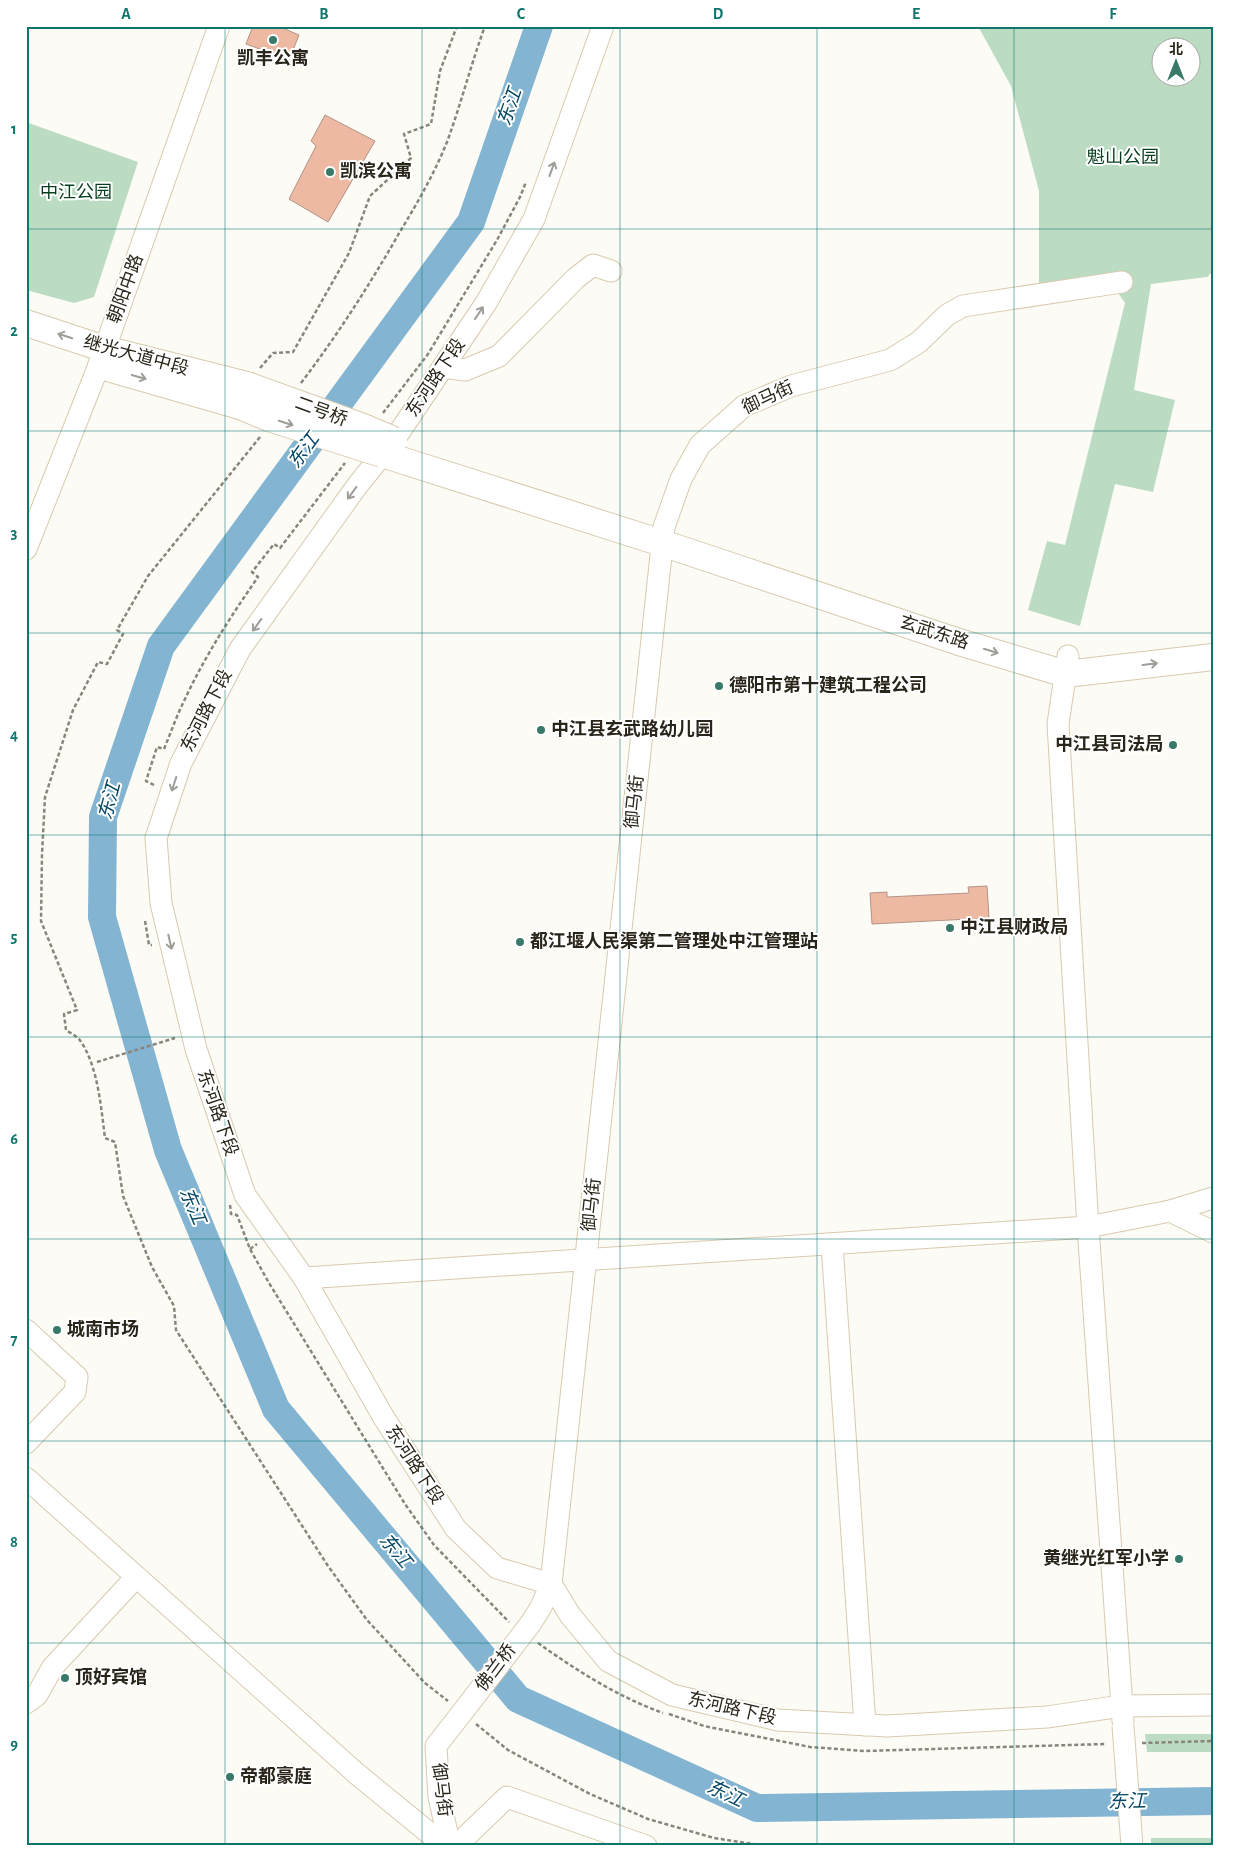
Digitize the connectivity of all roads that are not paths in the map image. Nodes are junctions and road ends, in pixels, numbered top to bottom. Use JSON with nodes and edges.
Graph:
{"nodes":[{"id":1,"x":219,"y":26,"type":"edge"},
{"id":2,"x":603,"y":26,"type":"edge"},
{"id":3,"x":612,"y":271,"type":"dead end"},
{"id":4,"x":1122,"y":282,"type":"dead end"},
{"id":5,"x":26,"y":323,"type":"edge"},
{"id":6,"x":26,"y":341,"type":"edge"},
{"id":7,"x":102,"y":357,"type":"junction"},
{"id":8,"x":443,"y":367,"type":"junction"},
{"id":9,"x":244,"y":392,"type":"joint"},
{"id":10,"x":388,"y":447,"type":"junction"},
{"id":11,"x":663,"y":535,"type":"junction"},
{"id":12,"x":26,"y":549,"type":"edge"},
{"id":13,"x":1213,"y":640,"type":"edge"},
{"id":14,"x":1213,"y":657,"type":"edge"},
{"id":15,"x":1067,"y":665,"type":"junction"},
{"id":16,"x":1213,"y":1198,"type":"edge"},
{"id":17,"x":1170,"y":1211,"type":"junction"},
{"id":18,"x":1088,"y":1227,"type":"junction"},
{"id":19,"x":1213,"y":1232,"type":"edge"},
{"id":20,"x":832,"y":1244,"type":"junction"},
{"id":21,"x":586,"y":1260,"type":"junction"},
{"id":22,"x":304,"y":1278,"type":"junction"},
{"id":23,"x":26,"y":1330,"type":"edge"},
{"id":24,"x":26,"y":1444,"type":"edge"},
{"id":25,"x":26,"y":1478,"type":"edge"},
{"id":26,"x":136,"y":1577,"type":"junction"},
{"id":27,"x":551,"y":1584,"type":"junction"},
{"id":28,"x":525,"y":1629,"type":"joint"},
{"id":29,"x":26,"y":1703,"type":"edge"},
{"id":30,"x":1213,"y":1705,"type":"edge"},
{"id":31,"x":460,"y":1711,"type":"joint"},
{"id":32,"x":864,"y":1725,"type":"junction"},
{"id":33,"x":1123,"y":1730,"type":"junction"},
{"id":34,"x":445,"y":1846,"type":"edge"},
{"id":35,"x":450,"y":1846,"type":"edge"},
{"id":36,"x":456,"y":1846,"type":"edge"},
{"id":37,"x":646,"y":1846,"type":"edge"},
{"id":38,"x":1132,"y":1846,"type":"edge"}],
"edges":[{"from":1,"to":7,"type":"street","name":"朝阳中路"},
{"from":8,"to":2,"type":"street","name":"东河路下段","one_way":true},
{"from":3,"to":8,"type":"street"},
{"from":4,"to":11,"type":"street","name":"御马街"},
{"from":7,"to":5,"type":"main road","name":"继光大道中段","one_way":true},
{"from":6,"to":7,"type":"main road","name":"继光大道中段"},
{"from":7,"to":9,"type":"main road","name":"继光大道中段"},
{"from":7,"to":12,"type":"street","name":"朝阳中路"},
{"from":8,"to":10,"type":"street","name":"东河路下段"},
{"from":9,"to":10,"type":"main road","name":"二号桥","bridge":true},
{"from":10,"to":11,"type":"main road","name":"二号桥"},
{"from":10,"to":22,"type":"street","name":"东河路下段","one_way":true},
{"from":11,"to":15,"type":"main road","name":"玄武东路"},
{"from":11,"to":21,"type":"street","name":"御马街"},
{"from":13,"to":15,"type":"main road","name":"玄武东路"},
{"from":15,"to":14,"type":"main road","name":"玄武东路","one_way":true},
{"from":15,"to":18,"type":"street"},
{"from":16,"to":17,"type":"street"},
{"from":17,"to":18,"type":"street"},
{"from":17,"to":19,"type":"street"},
{"from":18,"to":20,"type":"street"},
{"from":18,"to":33,"type":"street"},
{"from":20,"to":21,"type":"street"},
{"from":20,"to":32,"type":"street"},
{"from":21,"to":22,"type":"street"},
{"from":21,"to":27,"type":"street","name":"御马街"},
{"from":22,"to":27,"type":"street","name":"东河路下段"},
{"from":23,"to":24,"type":"street"},
{"from":25,"to":26,"type":"street"},
{"from":26,"to":29,"type":"street"},
{"from":26,"to":34,"type":"street"},
{"from":27,"to":28,"type":"street","name":"御马街"},
{"from":27,"to":32,"type":"street","name":"东河路下段"},
{"from":28,"to":31,"type":"street","name":"佛兰桥","bridge":true},
{"from":30,"to":33,"type":"street","name":"东河路下段"},
{"from":31,"to":35,"type":"street","name":"御马街"},
{"from":32,"to":33,"type":"street","name":"东河路下段"},
{"from":33,"to":38,"type":"street","bridge":true},
{"from":36,"to":37,"type":"street"}]}
